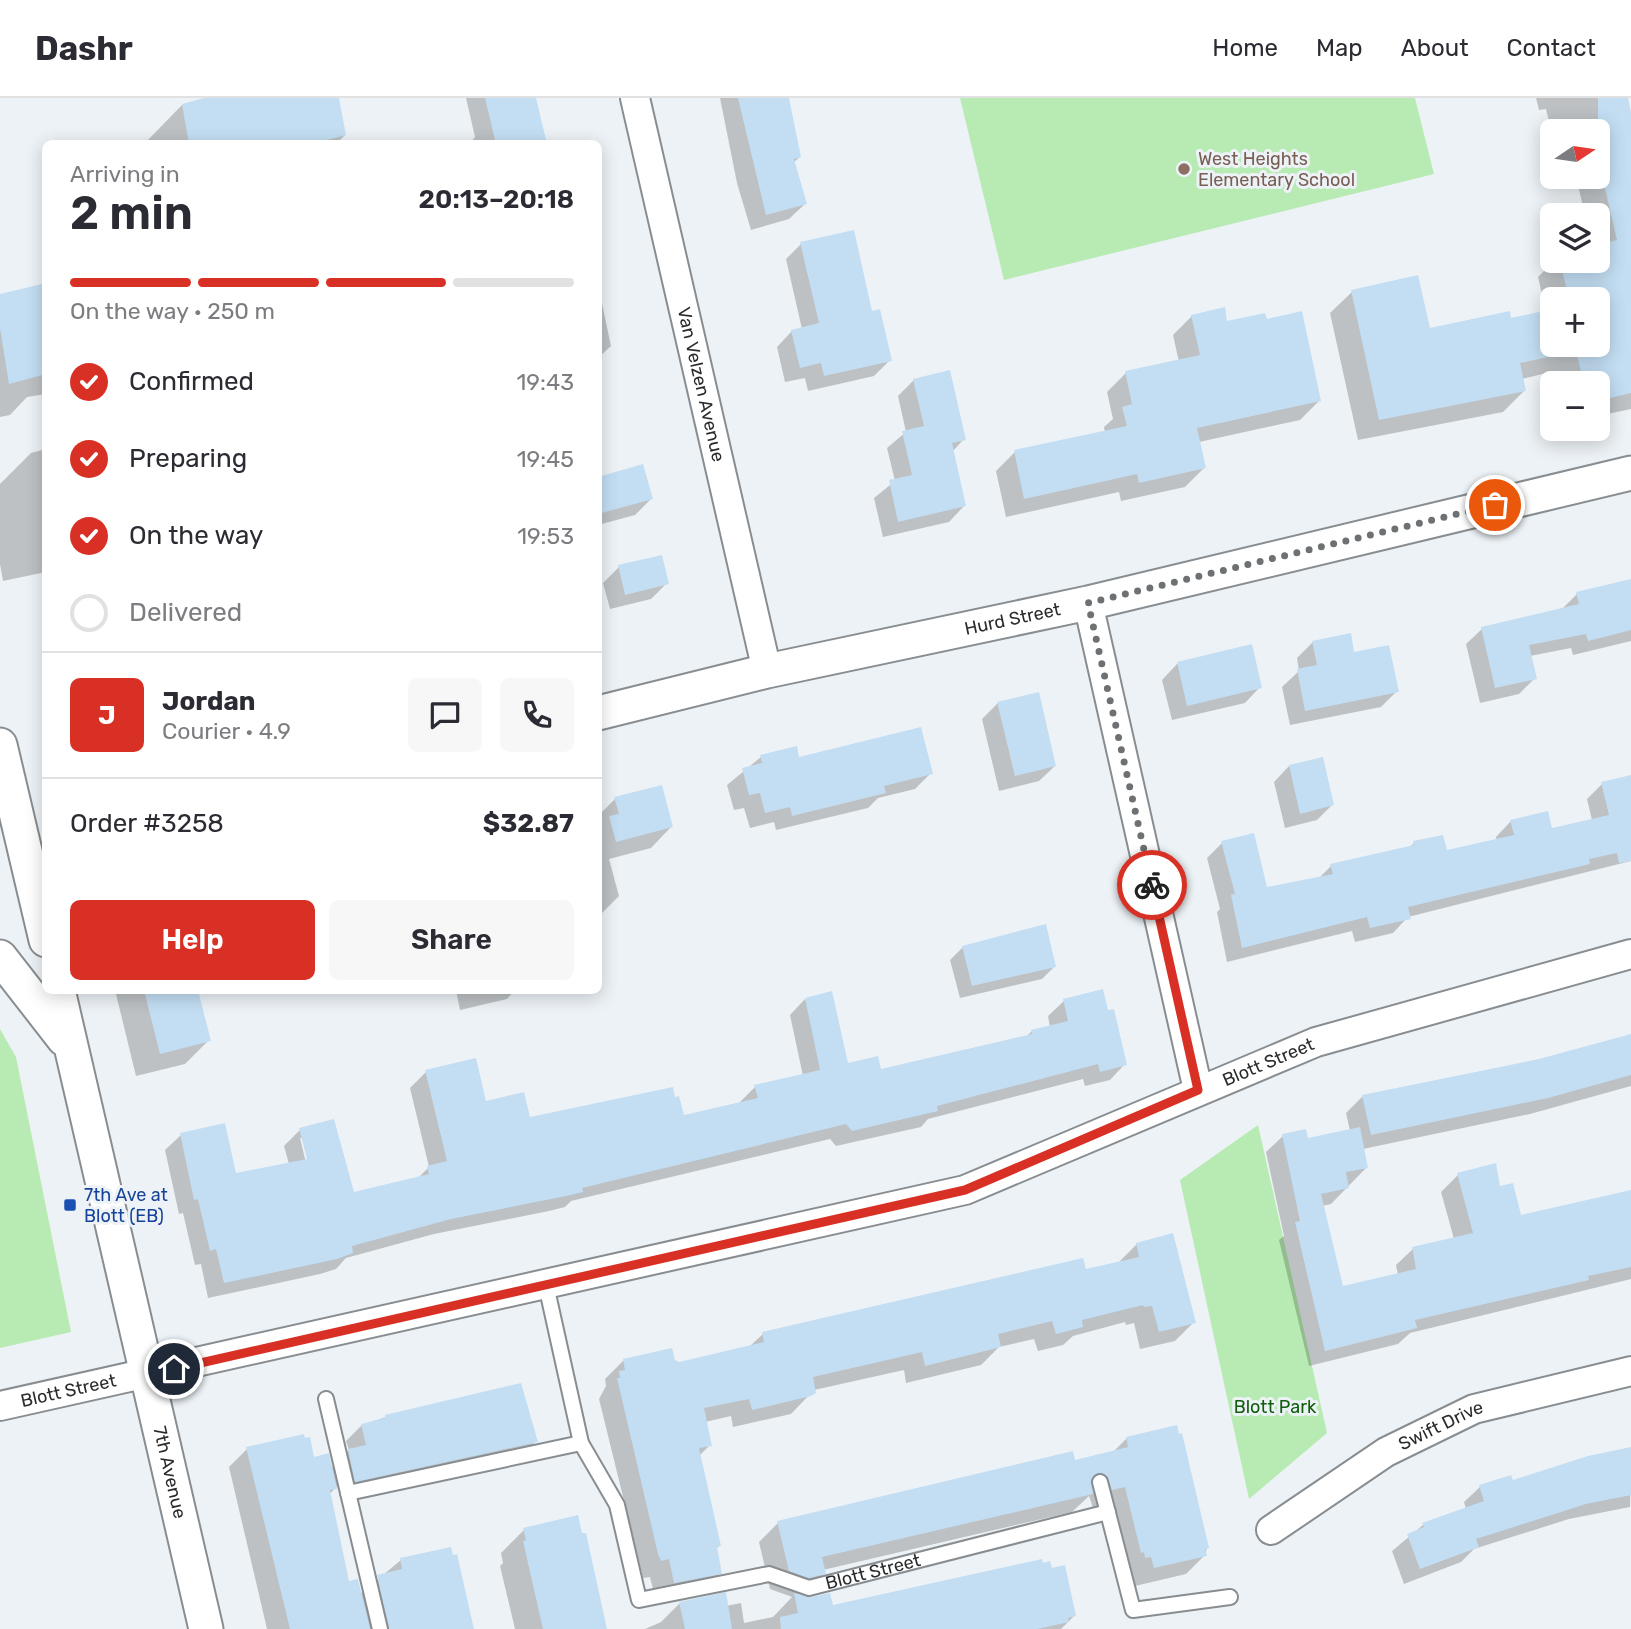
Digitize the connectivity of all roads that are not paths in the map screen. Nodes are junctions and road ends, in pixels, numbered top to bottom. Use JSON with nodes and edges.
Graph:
{"nodes":[{"id":1,"x":635,"y":98,"type":"edge"},
{"id":2,"x":1631,"y":473,"type":"edge"},
{"id":3,"x":1088,"y":603,"type":"junction"},
{"id":4,"x":767,"y":671,"type":"junction"},
{"id":5,"x":602,"y":712,"type":"edge"},
{"id":6,"x":0,"y":745,"type":"edge"},
{"id":7,"x":24,"y":855,"type":"edge"},
{"id":8,"x":42,"y":925,"type":"edge"},
{"id":9,"x":1631,"y":954,"type":"edge"},
{"id":10,"x":0,"y":957,"type":"edge"},
{"id":11,"x":59,"y":994,"type":"edge"},
{"id":12,"x":71,"y":1049,"type":"junction"},
{"id":13,"x":1198,"y":1090,"type":"junction"},
{"id":14,"x":546,"y":1285,"type":"junction"},
{"id":15,"x":1631,"y":1371,"type":"edge"},
{"id":16,"x":148,"y":1375,"type":"junction"},
{"id":17,"x":326,"y":1399,"type":"dead end"},
{"id":18,"x":0,"y":1406,"type":"edge"},
{"id":19,"x":581,"y":1443,"type":"junction"},
{"id":20,"x":1100,"y":1482,"type":"dead end"},
{"id":21,"x":348,"y":1493,"type":"junction"},
{"id":22,"x":1108,"y":1512,"type":"junction"},
{"id":23,"x":1271,"y":1530,"type":"dead end"},
{"id":24,"x":1230,"y":1597,"type":"dead end"},
{"id":25,"x":206,"y":1629,"type":"edge"},
{"id":26,"x":380,"y":1629,"type":"edge"}],
"edges":[{"from":1,"to":4,"type":"street","name":"Van Velzen Avenue"},
{"from":2,"to":3,"type":"street","name":"Hurd Street"},
{"from":3,"to":4,"type":"street","name":"Hurd Street"},
{"from":3,"to":13,"type":"street"},
{"from":4,"to":5,"type":"street","name":"Hurd Street"},
{"from":6,"to":7,"type":"street"},
{"from":7,"to":8,"type":"street"},
{"from":9,"to":13,"type":"street","name":"Blott Street"},
{"from":10,"to":12,"type":"street"},
{"from":11,"to":12,"type":"street","name":"7th Avenue"},
{"from":12,"to":16,"type":"street","name":"7th Avenue"},
{"from":13,"to":14,"type":"street","name":"Blott Street"},
{"from":14,"to":16,"type":"street","name":"Blott Street"},
{"from":14,"to":19,"type":"lane","name":"Blott Street"},
{"from":15,"to":23,"type":"street","name":"Swift Drive"},
{"from":16,"to":18,"type":"street","name":"Blott Street"},
{"from":16,"to":25,"type":"street","name":"7th Avenue"},
{"from":17,"to":21,"type":"lane"},
{"from":19,"to":21,"type":"lane"},
{"from":19,"to":22,"type":"lane","name":"Blott Street"},
{"from":20,"to":22,"type":"lane"},
{"from":21,"to":26,"type":"lane"},
{"from":22,"to":24,"type":"lane"}]}
